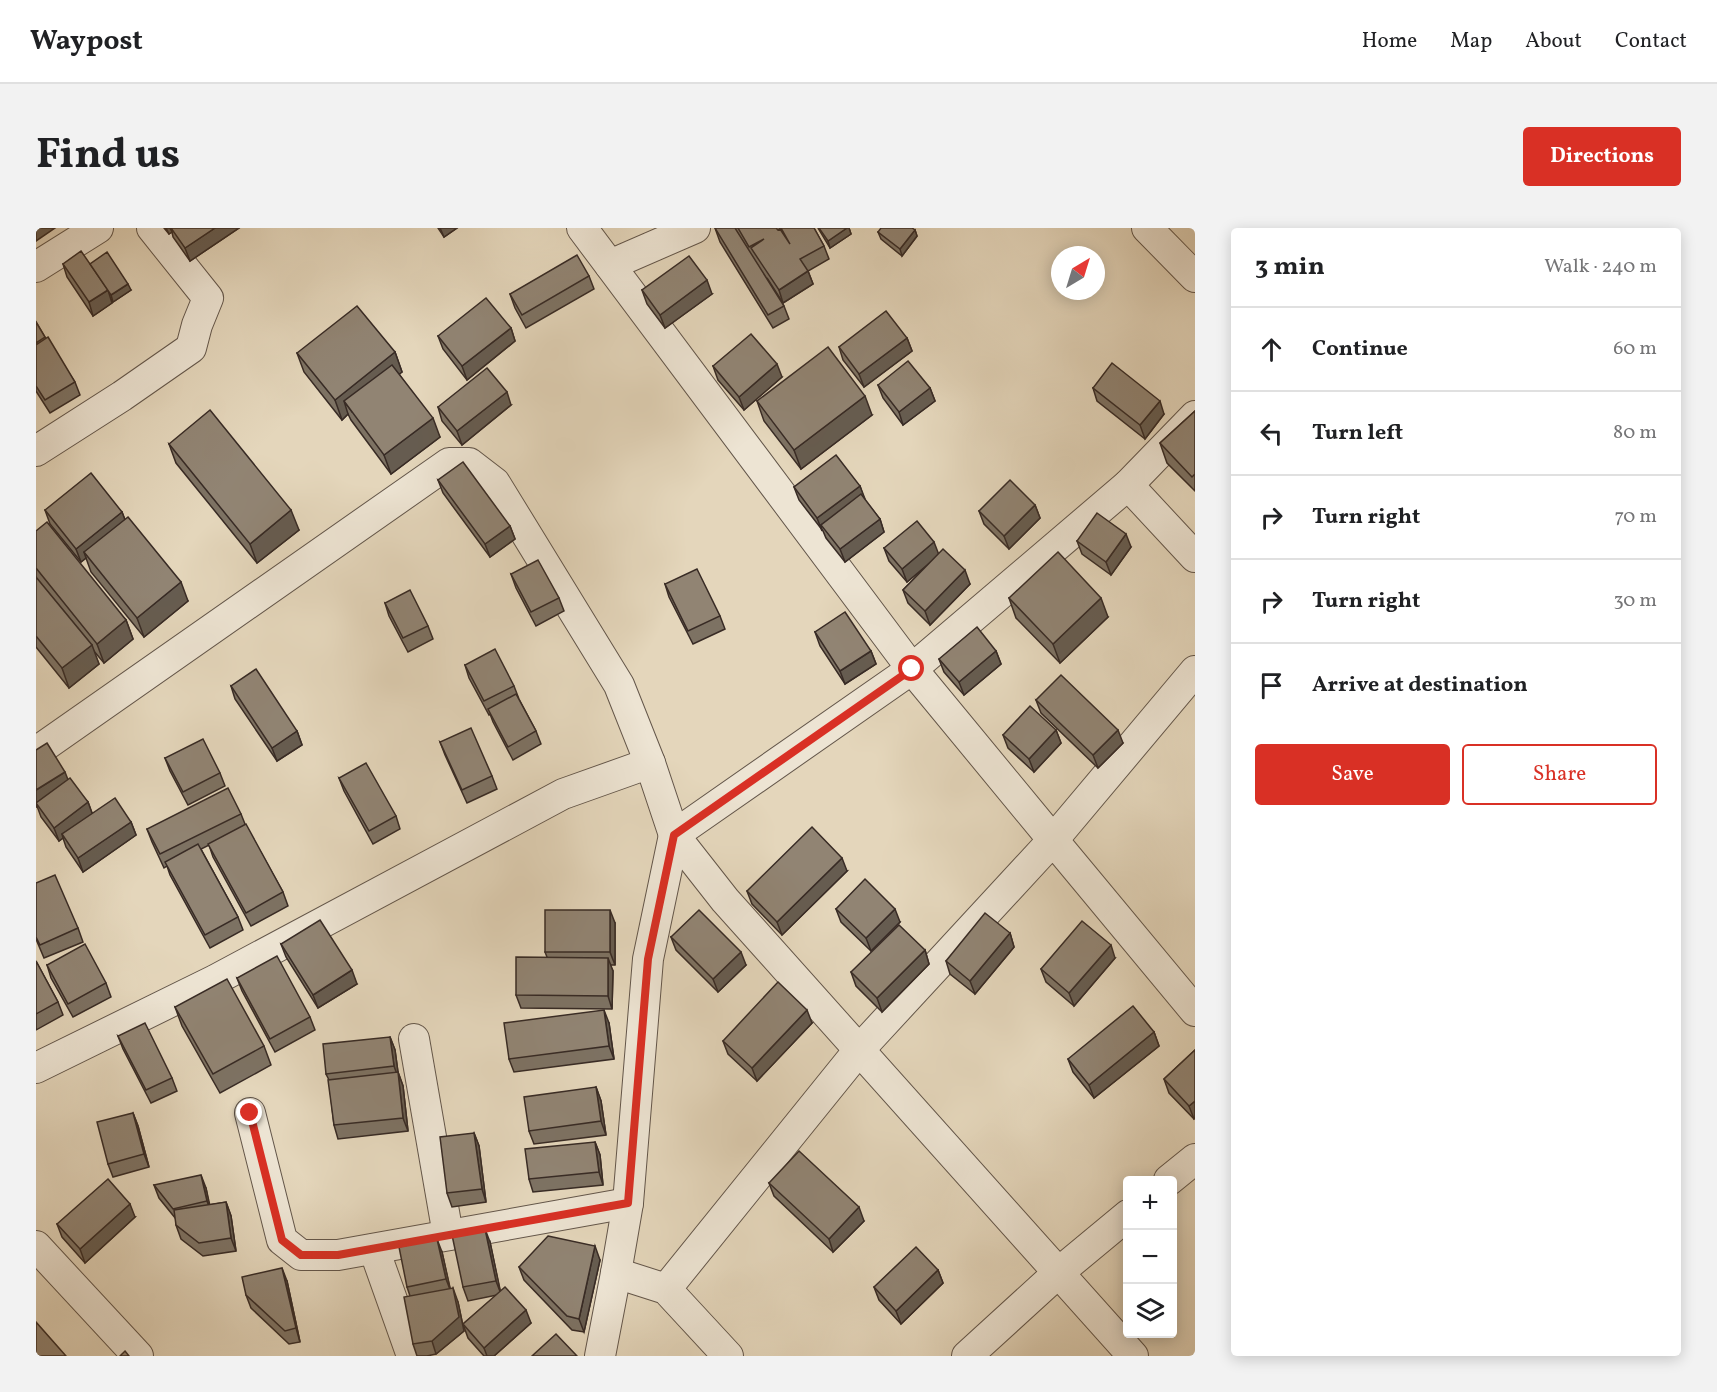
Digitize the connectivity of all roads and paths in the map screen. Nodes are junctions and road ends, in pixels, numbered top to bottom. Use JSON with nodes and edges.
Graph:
{"nodes":[{"id":1,"x":98,"y":228,"type":"edge"},
{"id":2,"x":152,"y":228,"type":"edge"},
{"id":3,"x":582,"y":228,"type":"edge"},
{"id":4,"x":695,"y":228,"type":"edge"},
{"id":5,"x":1147,"y":228,"type":"edge"},
{"id":6,"x":610,"y":264,"type":"junction"},
{"id":7,"x":36,"y":267,"type":"edge"},
{"id":8,"x":1195,"y":277,"type":"edge"},
{"id":9,"x":1195,"y":416,"type":"edge"},
{"id":10,"x":36,"y":451,"type":"edge"},
{"id":11,"x":1128,"y":484,"type":"junction"},
{"id":12,"x":1195,"y":557,"type":"edge"},
{"id":13,"x":912,"y":669,"type":"junction"},
{"id":14,"x":1195,"y":671,"type":"edge"},
{"id":15,"x":36,"y":752,"type":"edge"},
{"id":16,"x":650,"y":764,"type":"junction"},
{"id":17,"x":674,"y":835,"type":"junction"},
{"id":18,"x":1053,"y":840,"type":"junction"},
{"id":19,"x":1195,"y":1011,"type":"edge"},
{"id":20,"x":414,"y":1039,"type":"dead end"},
{"id":21,"x":859,"y":1050,"type":"junction"},
{"id":22,"x":36,"y":1068,"type":"edge"},
{"id":23,"x":250,"y":1113,"type":"dead end"},
{"id":24,"x":1195,"y":1159,"type":"edge"},
{"id":25,"x":1174,"y":1176,"type":"edge"},
{"id":26,"x":628,"y":1203,"type":"junction"},
{"id":27,"x":1123,"y":1219,"type":"edge"},
{"id":28,"x":448,"y":1235,"type":"junction"},
{"id":29,"x":36,"y":1246,"type":"edge"},
{"id":30,"x":374,"y":1249,"type":"junction"},
{"id":31,"x":616,"y":1273,"type":"junction"},
{"id":32,"x":1058,"y":1273,"type":"junction"},
{"id":33,"x":666,"y":1289,"type":"junction"},
{"id":34,"x":138,"y":1356,"type":"edge"},
{"id":35,"x":412,"y":1356,"type":"edge"},
{"id":36,"x":600,"y":1356,"type":"edge"},
{"id":37,"x":728,"y":1356,"type":"edge"},
{"id":38,"x":967,"y":1356,"type":"edge"},
{"id":39,"x":1133,"y":1356,"type":"edge"}],
"edges":[{"from":1,"to":7,"type":"street"},
{"from":2,"to":10,"type":"street"},
{"from":3,"to":6,"type":"street"},
{"from":4,"to":6,"type":"street"},
{"from":5,"to":8,"type":"street"},
{"from":6,"to":13,"type":"street"},
{"from":9,"to":11,"type":"street"},
{"from":11,"to":12,"type":"street"},
{"from":11,"to":13,"type":"street"},
{"from":13,"to":17,"type":"street"},
{"from":13,"to":18,"type":"street"},
{"from":14,"to":18,"type":"street"},
{"from":15,"to":16,"type":"street"},
{"from":16,"to":17,"type":"street"},
{"from":16,"to":22,"type":"street"},
{"from":17,"to":21,"type":"street"},
{"from":17,"to":26,"type":"street"},
{"from":18,"to":19,"type":"street"},
{"from":18,"to":21,"type":"street"},
{"from":20,"to":28,"type":"street"},
{"from":21,"to":32,"type":"street"},
{"from":21,"to":33,"type":"street"},
{"from":23,"to":30,"type":"street"},
{"from":24,"to":25,"type":"street"},
{"from":26,"to":28,"type":"street"},
{"from":26,"to":31,"type":"street"},
{"from":27,"to":32,"type":"street"},
{"from":28,"to":30,"type":"street"},
{"from":29,"to":34,"type":"street"},
{"from":30,"to":35,"type":"street"},
{"from":31,"to":33,"type":"street"},
{"from":31,"to":36,"type":"street"},
{"from":32,"to":38,"type":"street"},
{"from":32,"to":39,"type":"street"},
{"from":33,"to":37,"type":"street"}]}
